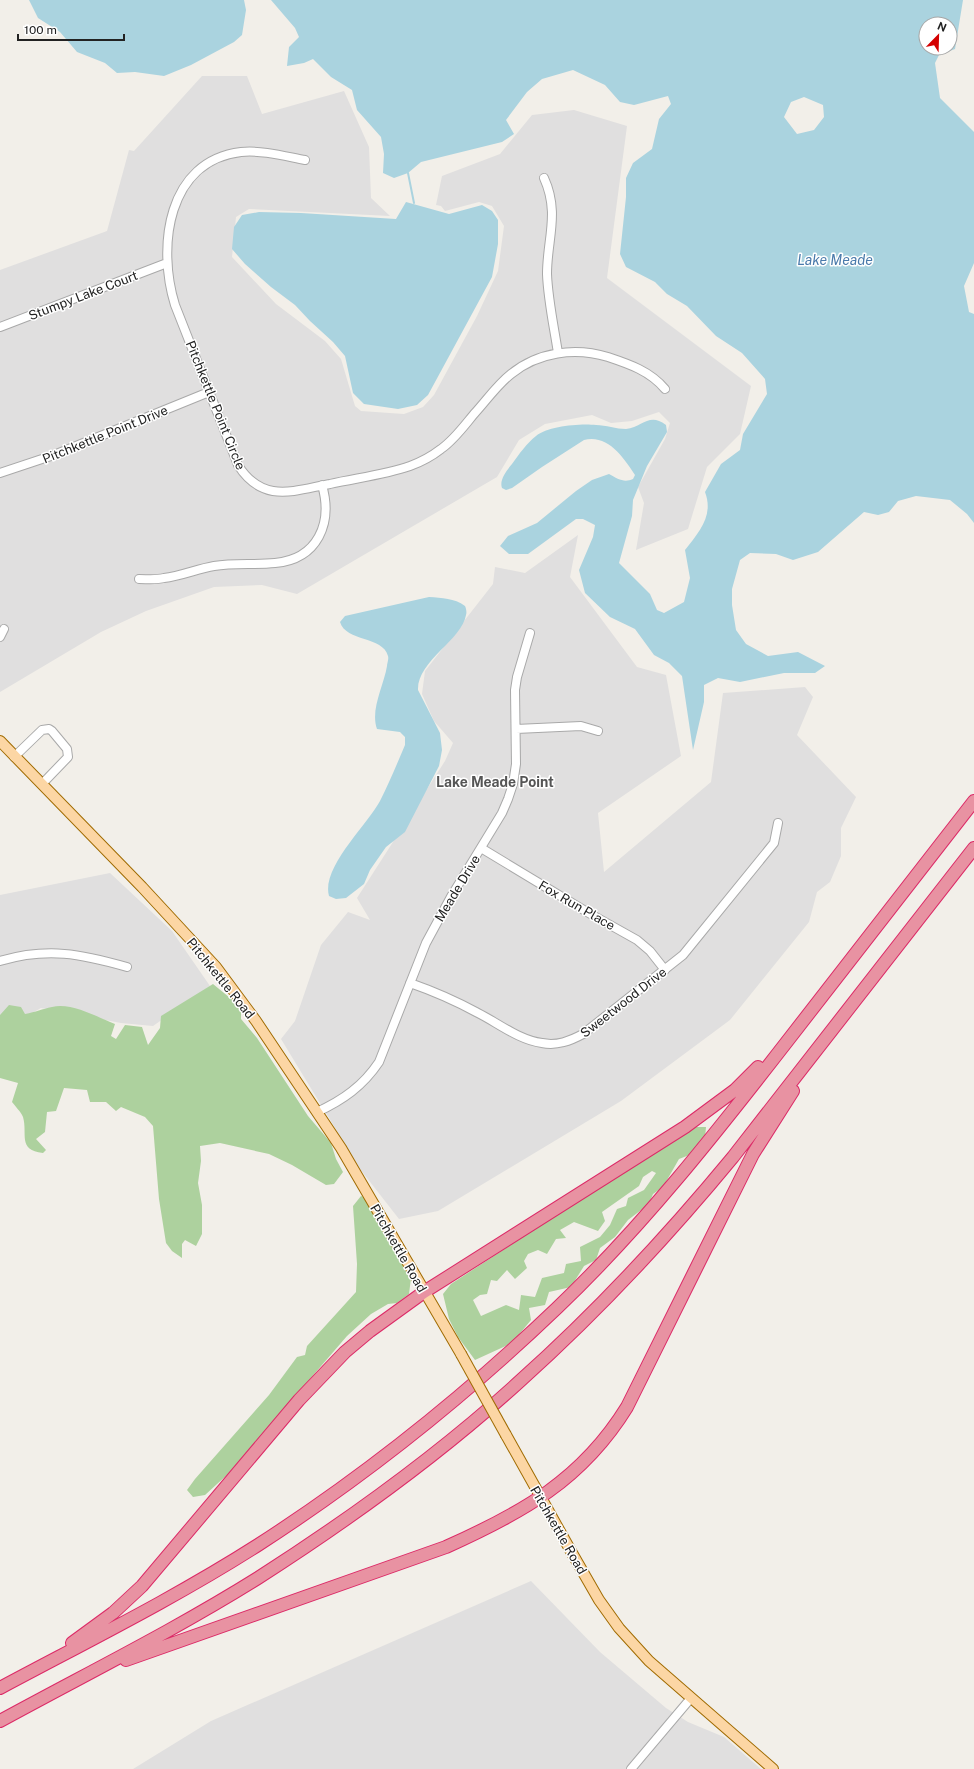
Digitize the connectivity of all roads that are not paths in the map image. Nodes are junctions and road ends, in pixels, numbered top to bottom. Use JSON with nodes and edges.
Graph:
{"nodes":[{"id":1,"x":304,"y":160,"type":"dead end"},
{"id":2,"x":544,"y":178,"type":"dead end"},
{"id":3,"x":166,"y":263,"type":"junction"},
{"id":4,"x":0,"y":328,"type":"edge"},
{"id":5,"x":558,"y":353,"type":"junction"},
{"id":6,"x":665,"y":389,"type":"dead end"},
{"id":7,"x":209,"y":392,"type":"junction"},
{"id":8,"x":0,"y":473,"type":"edge"},
{"id":9,"x":322,"y":485,"type":"junction"},
{"id":10,"x":140,"y":580,"type":"dead end"},
{"id":11,"x":4,"y":629,"type":"dead end"},
{"id":12,"x":530,"y":633,"type":"dead end"},
{"id":13,"x":0,"y":637,"type":"edge"},
{"id":14,"x":516,"y":729,"type":"junction"},
{"id":15,"x":598,"y":732,"type":"dead end"},
{"id":16,"x":0,"y":741,"type":"edge"},
{"id":17,"x":14,"y":757,"type":"junction"},
{"id":18,"x":42,"y":784,"type":"junction"},
{"id":19,"x":974,"y":801,"type":"edge"},
{"id":20,"x":778,"y":823,"type":"dead end"},
{"id":21,"x":481,"y":848,"type":"junction"},
{"id":22,"x":974,"y":848,"type":"edge"},
{"id":23,"x":0,"y":961,"type":"edge"},
{"id":24,"x":128,"y":967,"type":"dead end"},
{"id":25,"x":665,"y":970,"type":"junction"},
{"id":26,"x":410,"y":983,"type":"junction"},
{"id":27,"x":809,"y":1013,"type":"junction"},
{"id":28,"x":835,"y":1026,"type":"junction"},
{"id":29,"x":317,"y":1112,"type":"junction"},
{"id":30,"x":424,"y":1292,"type":"junction"},
{"id":31,"x":541,"y":1498,"type":"junction"},
{"id":32,"x":80,"y":1677,"type":"junction"},
{"id":33,"x":4,"y":1686,"type":"edge"},
{"id":34,"x":691,"y":1698,"type":"junction"},
{"id":35,"x":0,"y":1721,"type":"edge"},
{"id":36,"x":631,"y":1769,"type":"edge"},
{"id":37,"x":773,"y":1769,"type":"edge"}],
"edges":[{"from":1,"to":3,"type":"street","name":"Pitchkettle Point Circle"},
{"from":2,"to":5,"type":"street"},
{"from":3,"to":4,"type":"street","name":"Stumpy Lake Court"},
{"from":3,"to":7,"type":"street","name":"Pitchkettle Point Circle"},
{"from":5,"to":6,"type":"street","name":"Pitchkettle Point Circle"},
{"from":5,"to":9,"type":"street","name":"Pitchkettle Point Circle"},
{"from":7,"to":8,"type":"street","name":"Pitchkettle Point Drive"},
{"from":7,"to":9,"type":"street","name":"Pitchkettle Point Circle"},
{"from":9,"to":10,"type":"street"},
{"from":11,"to":13,"type":"street"},
{"from":12,"to":14,"type":"street","name":"Meade Drive"},
{"from":14,"to":15,"type":"street"},
{"from":14,"to":21,"type":"street","name":"Meade Drive"},
{"from":16,"to":17,"type":"main road","name":"Pitchkettle Road"},
{"from":17,"to":18,"type":"main road","name":"Pitchkettle Road"},
{"from":17,"to":18,"type":"street"},
{"from":18,"to":29,"type":"main road","name":"Pitchkettle Road"},
{"from":19,"to":27,"type":"highway"},
{"from":20,"to":25,"type":"street","name":"Sweetwood Drive"},
{"from":21,"to":25,"type":"street","name":"Fox Run Place"},
{"from":21,"to":26,"type":"street","name":"Meade Drive"},
{"from":22,"to":28,"type":"highway"},
{"from":23,"to":24,"type":"street"},
{"from":25,"to":26,"type":"street","name":"Sweetwood Drive"},
{"from":26,"to":29,"type":"street","name":"Meade Drive"},
{"from":27,"to":30,"type":"highway"},
{"from":27,"to":33,"type":"highway"},
{"from":28,"to":31,"type":"highway"},
{"from":28,"to":32,"type":"highway"},
{"from":29,"to":30,"type":"main road","name":"Pitchkettle Road"},
{"from":30,"to":31,"type":"main road","name":"Pitchkettle Road","bridge":true},
{"from":30,"to":33,"type":"highway"},
{"from":31,"to":32,"type":"highway"},
{"from":31,"to":34,"type":"main road","name":"Pitchkettle Road"},
{"from":32,"to":35,"type":"highway"},
{"from":34,"to":36,"type":"street"},
{"from":34,"to":37,"type":"main road","name":"Pitchkettle Road"}]}
